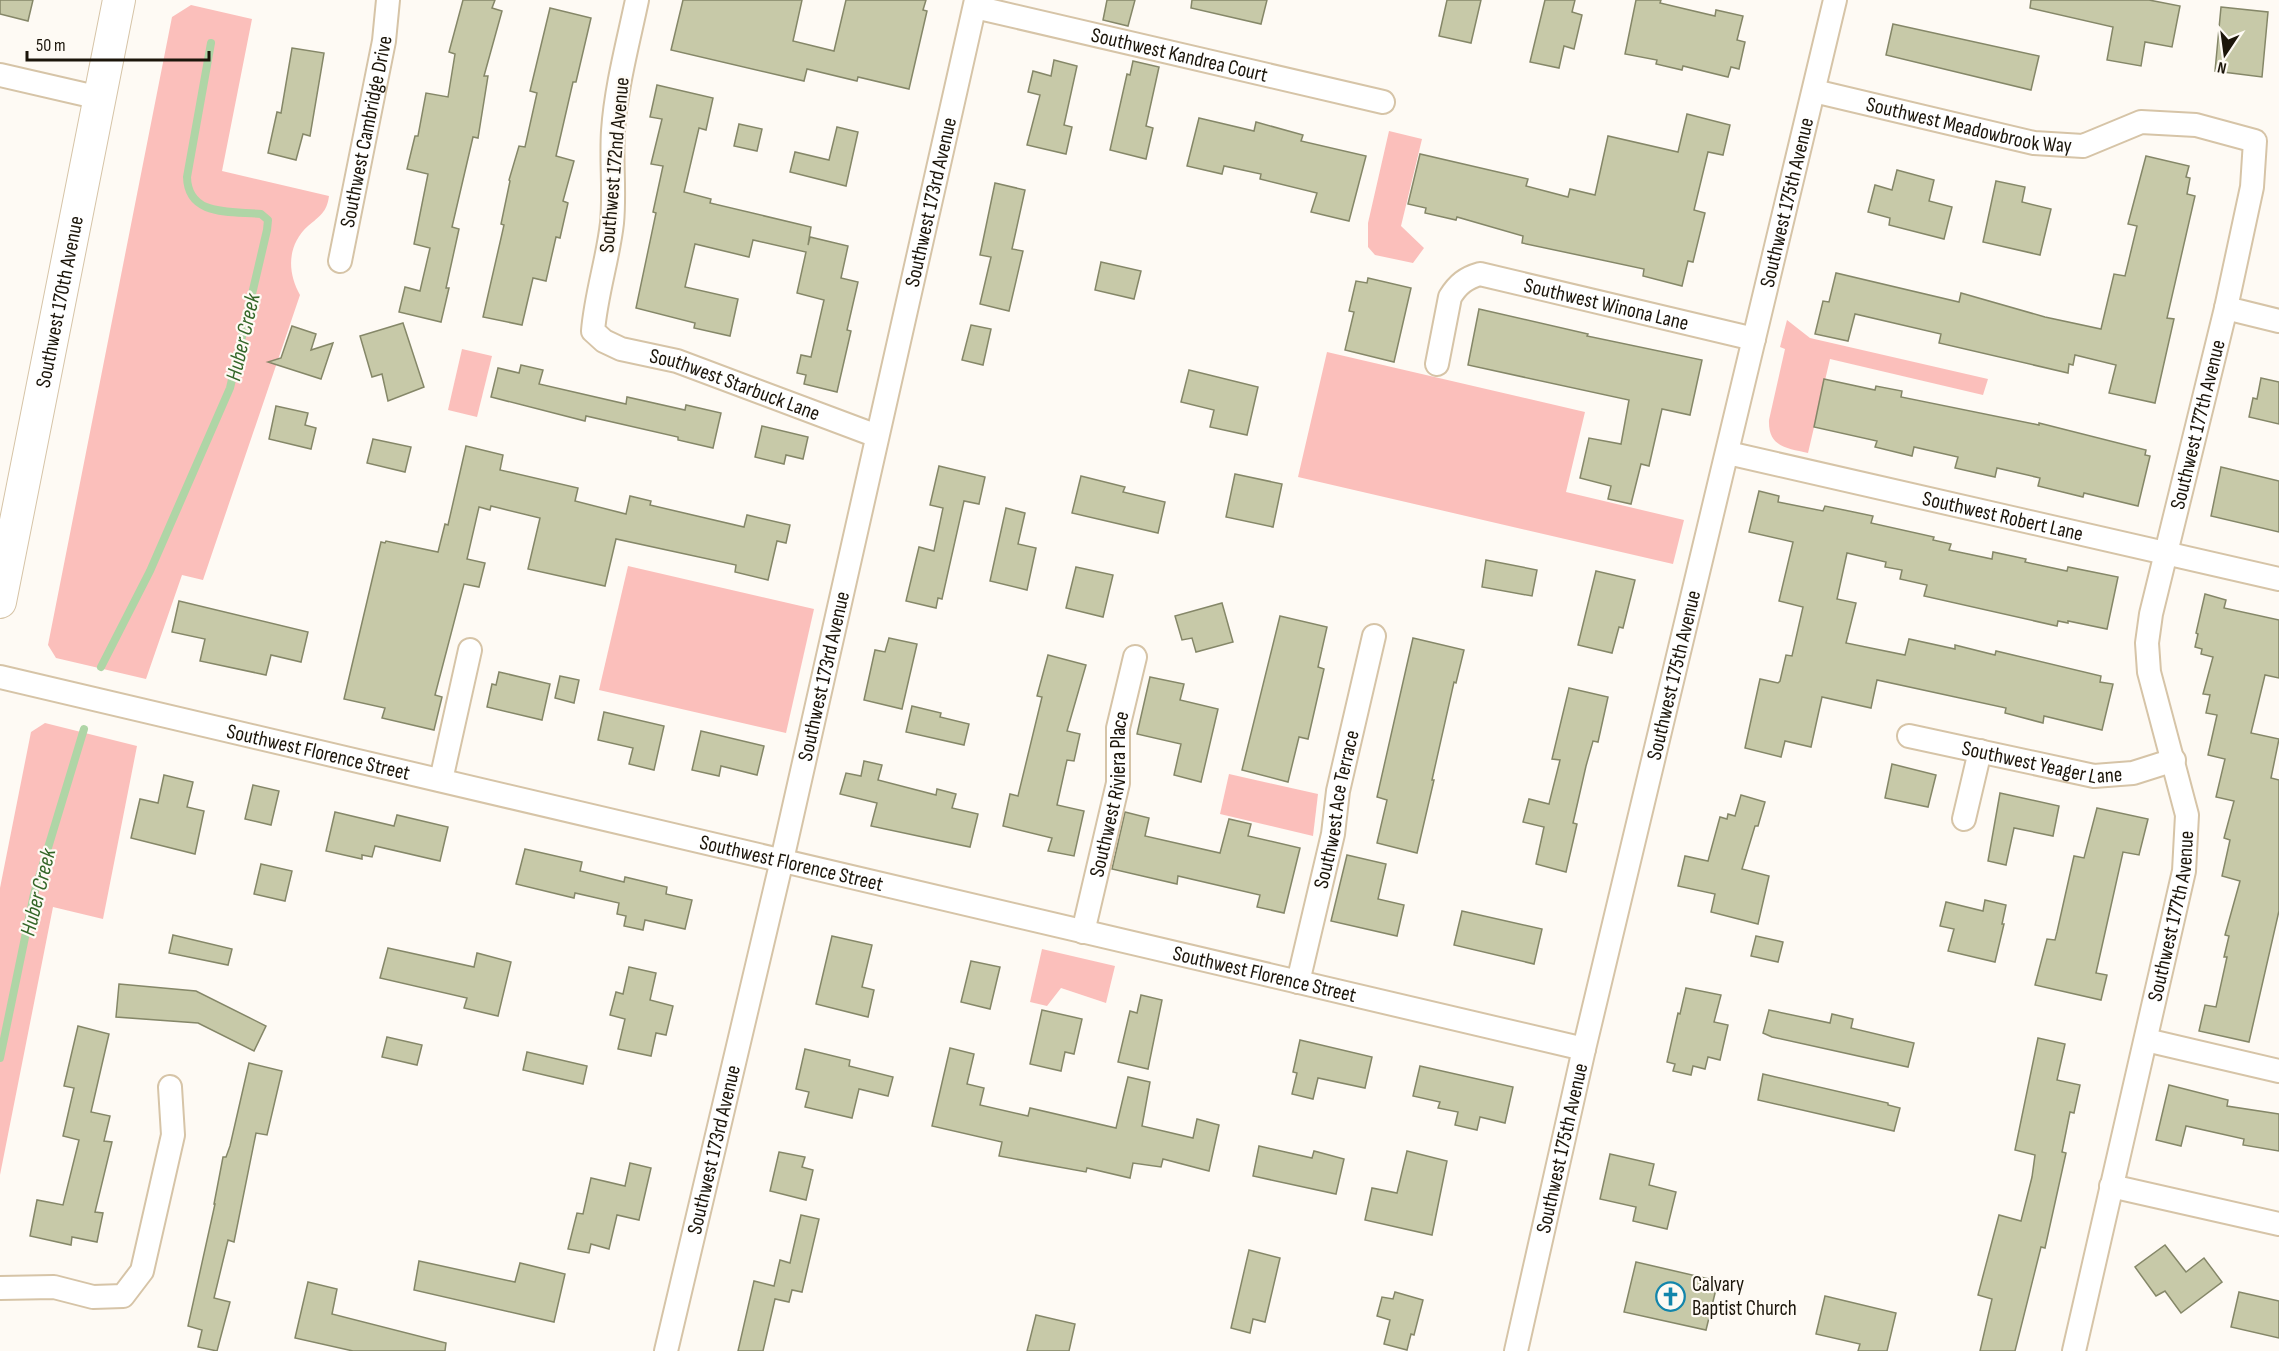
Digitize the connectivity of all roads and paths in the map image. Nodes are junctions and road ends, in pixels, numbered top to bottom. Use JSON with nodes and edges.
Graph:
{"nodes":[{"id":1,"x":119,"y":0,"type":"edge"},
{"id":2,"x":388,"y":0,"type":"edge"},
{"id":3,"x":637,"y":0,"type":"edge"},
{"id":4,"x":1835,"y":0,"type":"edge"},
{"id":5,"x":976,"y":3,"type":"edge"},
{"id":6,"x":0,"y":75,"type":"edge"},
{"id":7,"x":1814,"y":91,"type":"junction"},
{"id":8,"x":100,"y":98,"type":"junction"},
{"id":9,"x":1383,"y":102,"type":"dead end"},
{"id":10,"x":340,"y":261,"type":"dead end"},
{"id":11,"x":2226,"y":308,"type":"junction"},
{"id":12,"x":2279,"y":321,"type":"edge"},
{"id":13,"x":593,"y":331,"type":"joint"},
{"id":14,"x":1754,"y":339,"type":"junction"},
{"id":15,"x":1437,"y":364,"type":"dead end"},
{"id":16,"x":877,"y":436,"type":"junction"},
{"id":17,"x":1728,"y":453,"type":"junction"},
{"id":18,"x":2166,"y":554,"type":"junction"},
{"id":19,"x":2279,"y":579,"type":"edge"},
{"id":20,"x":0,"y":602,"type":"edge"},
{"id":21,"x":1374,"y":636,"type":"dead end"},
{"id":22,"x":471,"y":650,"type":"dead end"},
{"id":23,"x":1135,"y":657,"type":"dead end"},
{"id":24,"x":0,"y":677,"type":"edge"},
{"id":25,"x":1909,"y":736,"type":"dead end"},
{"id":26,"x":1980,"y":751,"type":"junction"},
{"id":27,"x":2174,"y":760,"type":"junction"},
{"id":28,"x":441,"y":780,"type":"junction"},
{"id":29,"x":1964,"y":819,"type":"dead end"},
{"id":30,"x":782,"y":860,"type":"junction"},
{"id":31,"x":1083,"y":932,"type":"junction"},
{"id":32,"x":1298,"y":982,"type":"junction"},
{"id":33,"x":2146,"y":1040,"type":"junction"},
{"id":34,"x":1584,"y":1049,"type":"junction"},
{"id":35,"x":2279,"y":1071,"type":"edge"},
{"id":36,"x":170,"y":1087,"type":"dead end"},
{"id":37,"x":2111,"y":1186,"type":"junction"},
{"id":38,"x":2279,"y":1224,"type":"edge"},
{"id":39,"x":0,"y":1288,"type":"edge"},
{"id":40,"x":666,"y":1351,"type":"edge"},
{"id":41,"x":1516,"y":1351,"type":"edge"},
{"id":42,"x":2074,"y":1351,"type":"edge"}],
"edges":[{"from":1,"to":8,"type":"main road","name":"Southwest 170th Avenue"},
{"from":2,"to":10,"type":"street","name":"Southwest Cambridge Drive"},
{"from":3,"to":13,"type":"street","name":"Southwest 172nd Avenue"},
{"from":4,"to":7,"type":"street","name":"Southwest 175th Avenue"},
{"from":5,"to":9,"type":"street","name":"Southwest Kandrea Court"},
{"from":5,"to":16,"type":"street","name":"Southwest 173rd Avenue"},
{"from":6,"to":8,"type":"street"},
{"from":7,"to":11,"type":"street","name":"Southwest Meadowbrook Way"},
{"from":7,"to":14,"type":"street","name":"Southwest 175th Avenue"},
{"from":8,"to":20,"type":"main road","name":"Southwest 170th Avenue"},
{"from":11,"to":12,"type":"street"},
{"from":11,"to":18,"type":"street","name":"Southwest 177th Avenue"},
{"from":13,"to":16,"type":"street","name":"Southwest Starbuck Lane"},
{"from":14,"to":15,"type":"street","name":"Southwest Winona Lane"},
{"from":14,"to":17,"type":"street","name":"Southwest 175th Avenue"},
{"from":16,"to":30,"type":"street","name":"Southwest 173rd Avenue"},
{"from":17,"to":18,"type":"street","name":"Southwest Robert Lane"},
{"from":17,"to":34,"type":"street","name":"Southwest 175th Avenue"},
{"from":18,"to":19,"type":"street","name":"Southwest Robert Lane"},
{"from":18,"to":27,"type":"street","name":"Southwest 177th Avenue"},
{"from":21,"to":32,"type":"street","name":"Southwest Ace Terrace"},
{"from":22,"to":28,"type":"street"},
{"from":23,"to":31,"type":"street","name":"Southwest Riviera Place"},
{"from":24,"to":28,"type":"street","name":"Southwest Florence Street"},
{"from":25,"to":26,"type":"street","name":"Southwest Yeager Lane"},
{"from":26,"to":27,"type":"street","name":"Southwest Yeager Lane"},
{"from":26,"to":29,"type":"street"},
{"from":27,"to":33,"type":"street","name":"Southwest 177th Avenue"},
{"from":28,"to":30,"type":"street","name":"Southwest Florence Street"},
{"from":30,"to":31,"type":"street","name":"Southwest Florence Street"},
{"from":30,"to":40,"type":"street","name":"Southwest 173rd Avenue"},
{"from":31,"to":32,"type":"street","name":"Southwest Florence Street"},
{"from":32,"to":34,"type":"street","name":"Southwest Florence Street"},
{"from":33,"to":35,"type":"street"},
{"from":33,"to":37,"type":"street","name":"Southwest 177th Avenue"},
{"from":34,"to":41,"type":"street","name":"Southwest 175th Avenue"},
{"from":36,"to":39,"type":"street"},
{"from":37,"to":38,"type":"street"},
{"from":37,"to":42,"type":"street","name":"Southwest 177th Avenue"}]}
